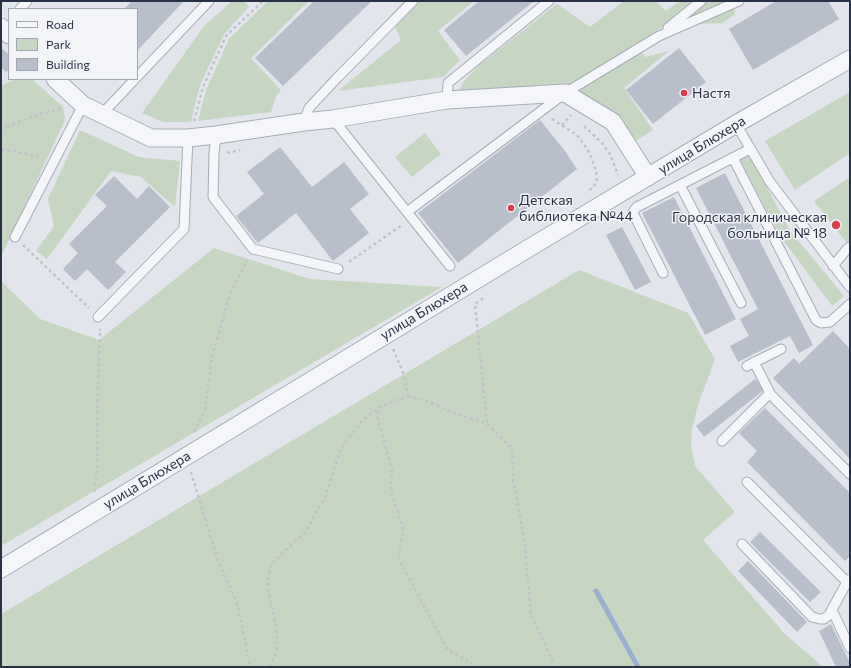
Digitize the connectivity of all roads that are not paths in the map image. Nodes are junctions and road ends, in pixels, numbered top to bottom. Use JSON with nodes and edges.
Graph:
{"nodes":[{"id":1,"x":209,"y":1,"type":"edge"},
{"id":2,"x":413,"y":1,"type":"edge"},
{"id":3,"x":549,"y":1,"type":"edge"},
{"id":4,"x":701,"y":1,"type":"edge"},
{"id":5,"x":740,"y":1,"type":"edge"},
{"id":6,"x":659,"y":36,"type":"junction"},
{"id":7,"x":850,"y":59,"type":"edge"},
{"id":8,"x":138,"y":76,"type":"edge"},
{"id":9,"x":56,"y":80,"type":"edge"},
{"id":10,"x":134,"y":80,"type":"edge"},
{"id":11,"x":565,"y":93,"type":"junction"},
{"id":12,"x":447,"y":100,"type":"junction"},
{"id":13,"x":83,"y":105,"type":"junction"},
{"id":14,"x":102,"y":114,"type":"junction"},
{"id":15,"x":333,"y":119,"type":"junction"},
{"id":16,"x":304,"y":122,"type":"junction"},
{"id":17,"x":736,"y":124,"type":"junction"},
{"id":18,"x":190,"y":132,"type":"junction"},
{"id":19,"x":216,"y":136,"type":"junction"},
{"id":20,"x":750,"y":149,"type":"junction"},
{"id":21,"x":733,"y":158,"type":"junction"},
{"id":22,"x":648,"y":177,"type":"junction"},
{"id":23,"x":680,"y":185,"type":"junction"},
{"id":24,"x":409,"y":215,"type":"junction"},
{"id":25,"x":15,"y":237,"type":"road end"},
{"id":26,"x":850,"y":247,"type":"edge"},
{"id":27,"x":450,"y":266,"type":"dead end"},
{"id":28,"x":833,"y":266,"type":"junction"},
{"id":29,"x":338,"y":269,"type":"road end"},
{"id":30,"x":663,"y":273,"type":"dead end"},
{"id":31,"x":850,"y":287,"type":"edge"},
{"id":32,"x":741,"y":303,"type":"dead end"},
{"id":33,"x":850,"y":304,"type":"edge"},
{"id":34,"x":98,"y":317,"type":"road end"},
{"id":35,"x":781,"y":349,"type":"dead end"},
{"id":36,"x":770,"y":393,"type":"junction"},
{"id":37,"x":722,"y":441,"type":"dead end"},
{"id":38,"x":850,"y":474,"type":"edge"},
{"id":39,"x":747,"y":482,"type":"dead end"},
{"id":40,"x":742,"y":544,"type":"dead end"},
{"id":41,"x":1,"y":569,"type":"edge"},
{"id":42,"x":849,"y":580,"type":"edge"},
{"id":43,"x":832,"y":610,"type":"junction"},
{"id":44,"x":850,"y":648,"type":"edge"}],
"edges":[{"from":1,"to":8,"type":"lane"},
{"from":2,"to":16,"type":"lane"},
{"from":3,"to":12,"type":"lane"},
{"from":4,"to":6,"type":"lane"},
{"from":5,"to":6,"type":"lane"},
{"from":6,"to":11,"type":"lane"},
{"from":7,"to":17,"type":"street","name":"улица Блюхера"},
{"from":9,"to":13,"type":"street"},
{"from":10,"to":14,"type":"lane"},
{"from":11,"to":12,"type":"street"},
{"from":11,"to":22,"type":"street"},
{"from":11,"to":24,"type":"lane"},
{"from":12,"to":15,"type":"street"},
{"from":13,"to":14,"type":"street"},
{"from":13,"to":25,"type":"lane"},
{"from":14,"to":18,"type":"street"},
{"from":15,"to":16,"type":"street"},
{"from":15,"to":24,"type":"lane"},
{"from":16,"to":19,"type":"street"},
{"from":17,"to":20,"type":"lane"},
{"from":17,"to":22,"type":"street","name":"улица Блюхера"},
{"from":18,"to":19,"type":"street"},
{"from":18,"to":34,"type":"lane"},
{"from":19,"to":29,"type":"lane"},
{"from":20,"to":21,"type":"lane"},
{"from":20,"to":28,"type":"lane"},
{"from":21,"to":23,"type":"lane"},
{"from":21,"to":33,"type":"lane"},
{"from":22,"to":41,"type":"street","name":"улица Блюхера"},
{"from":23,"to":30,"type":"lane"},
{"from":23,"to":32,"type":"lane"},
{"from":24,"to":27,"type":"lane"},
{"from":26,"to":28,"type":"lane"},
{"from":28,"to":31,"type":"lane"},
{"from":35,"to":36,"type":"lane"},
{"from":36,"to":37,"type":"lane"},
{"from":36,"to":38,"type":"lane"},
{"from":39,"to":42,"type":"lane"},
{"from":40,"to":43,"type":"lane"},
{"from":42,"to":43,"type":"lane"},
{"from":43,"to":44,"type":"lane"}]}
